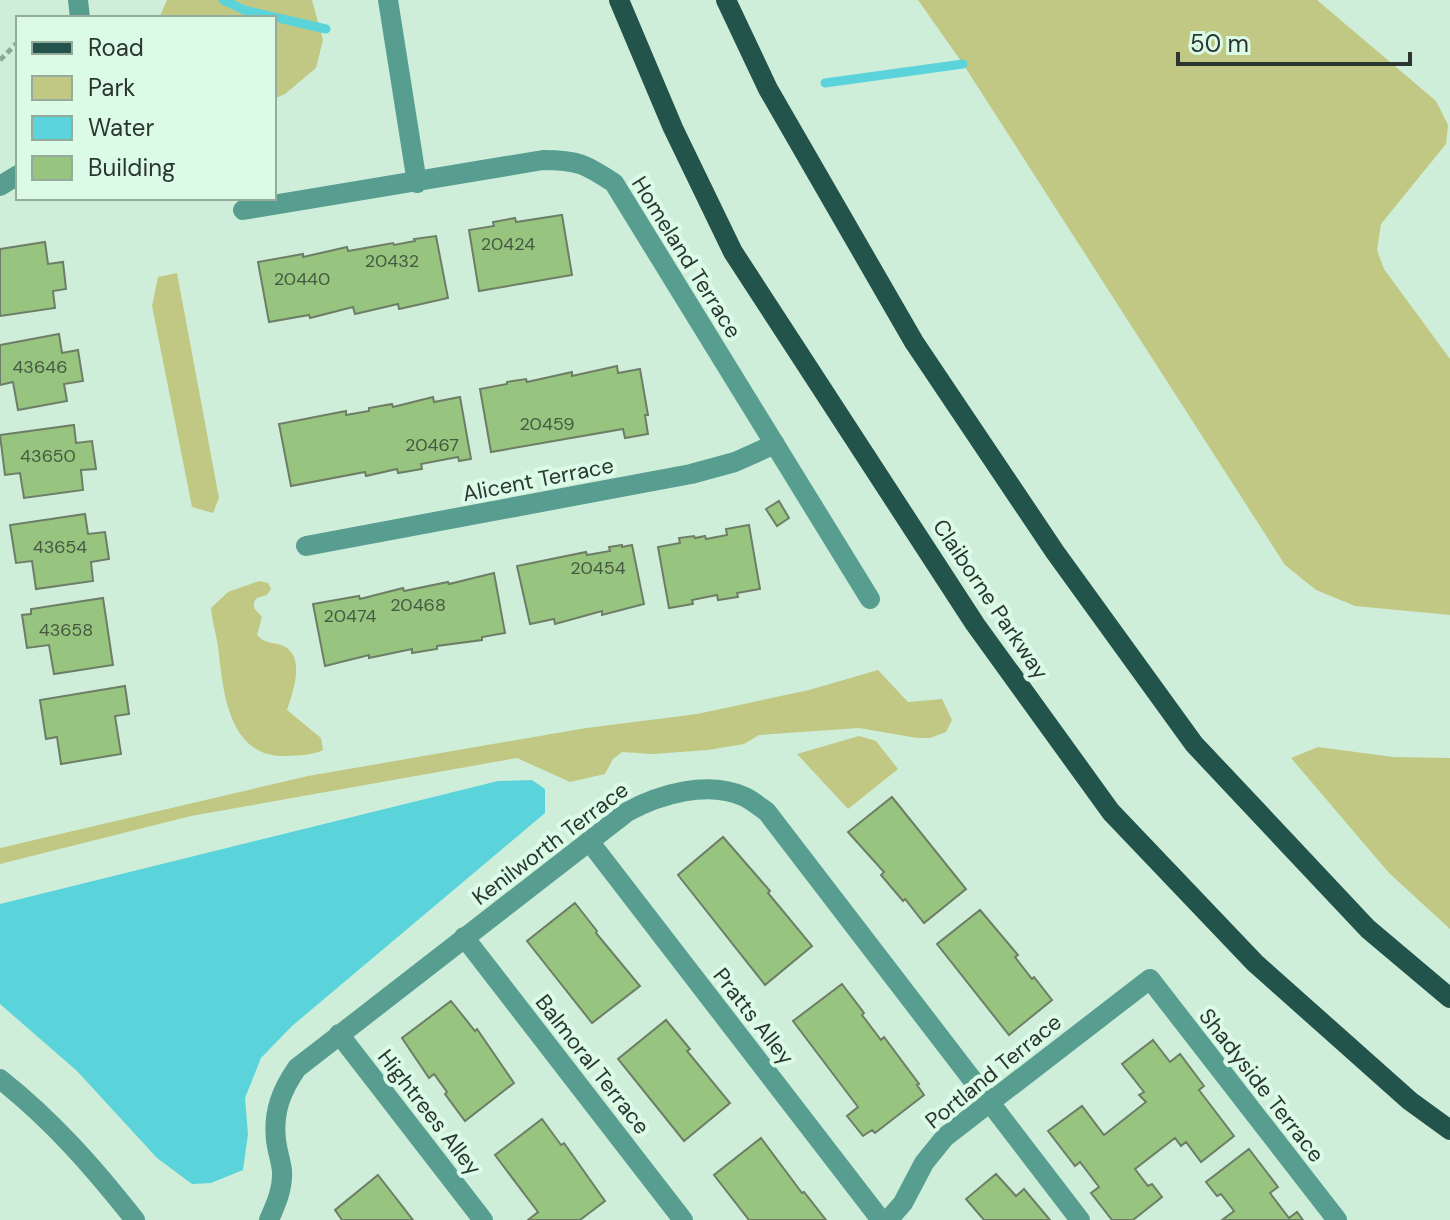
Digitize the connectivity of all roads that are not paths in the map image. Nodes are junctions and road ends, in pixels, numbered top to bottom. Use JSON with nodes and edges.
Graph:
{"nodes":[{"id":1,"x":388,"y":0,"type":"edge"},
{"id":2,"x":619,"y":0,"type":"edge"},
{"id":3,"x":726,"y":0,"type":"edge"},
{"id":4,"x":417,"y":183,"type":"junction"},
{"id":5,"x":243,"y":210,"type":"dead end"},
{"id":6,"x":775,"y":444,"type":"junction"},
{"id":7,"x":306,"y":546,"type":"dead end"},
{"id":8,"x":870,"y":599,"type":"dead end"},
{"id":9,"x":589,"y":841,"type":"junction"},
{"id":10,"x":464,"y":937,"type":"junction"},
{"id":11,"x":1150,"y":979,"type":"joint"},
{"id":12,"x":1450,"y":998,"type":"edge"},
{"id":13,"x":339,"y":1034,"type":"junction"},
{"id":14,"x":0,"y":1079,"type":"edge"},
{"id":15,"x":989,"y":1101,"type":"junction"},
{"id":16,"x":1450,"y":1130,"type":"edge"},
{"id":17,"x":135,"y":1220,"type":"edge"},
{"id":18,"x":269,"y":1220,"type":"edge"},
{"id":19,"x":483,"y":1220,"type":"edge"},
{"id":20,"x":683,"y":1220,"type":"edge"},
{"id":21,"x":881,"y":1220,"type":"edge"},
{"id":22,"x":888,"y":1220,"type":"edge"},
{"id":23,"x":1080,"y":1220,"type":"edge"},
{"id":24,"x":1337,"y":1220,"type":"edge"}],
"edges":[{"from":1,"to":4,"type":"street"},
{"from":2,"to":16,"type":"main road","name":"Claiborne Parkway"},
{"from":3,"to":12,"type":"main road"},
{"from":4,"to":5,"type":"street","name":"Homeland Terrace"},
{"from":4,"to":6,"type":"street","name":"Homeland Terrace"},
{"from":6,"to":7,"type":"street","name":"Alicent Terrace"},
{"from":6,"to":8,"type":"street","name":"Homeland Terrace"},
{"from":9,"to":10,"type":"street","name":"Kenilworth Terrace"},
{"from":9,"to":15,"type":"street","name":"Kenilworth Terrace"},
{"from":9,"to":21,"type":"street","name":"Pratts Alley"},
{"from":10,"to":13,"type":"street","name":"Kenilworth Terrace"},
{"from":10,"to":20,"type":"street","name":"Balmoral Terrace"},
{"from":11,"to":15,"type":"street","name":"Portland Terrace"},
{"from":11,"to":24,"type":"street","name":"Shadyside Terrace"},
{"from":13,"to":18,"type":"street","name":"Kenilworth Terrace"},
{"from":13,"to":19,"type":"street","name":"Hightrees Alley"},
{"from":14,"to":17,"type":"street"},
{"from":15,"to":22,"type":"street","name":"Portland Terrace"},
{"from":15,"to":23,"type":"street","name":"Kenilworth Terrace"}]}
